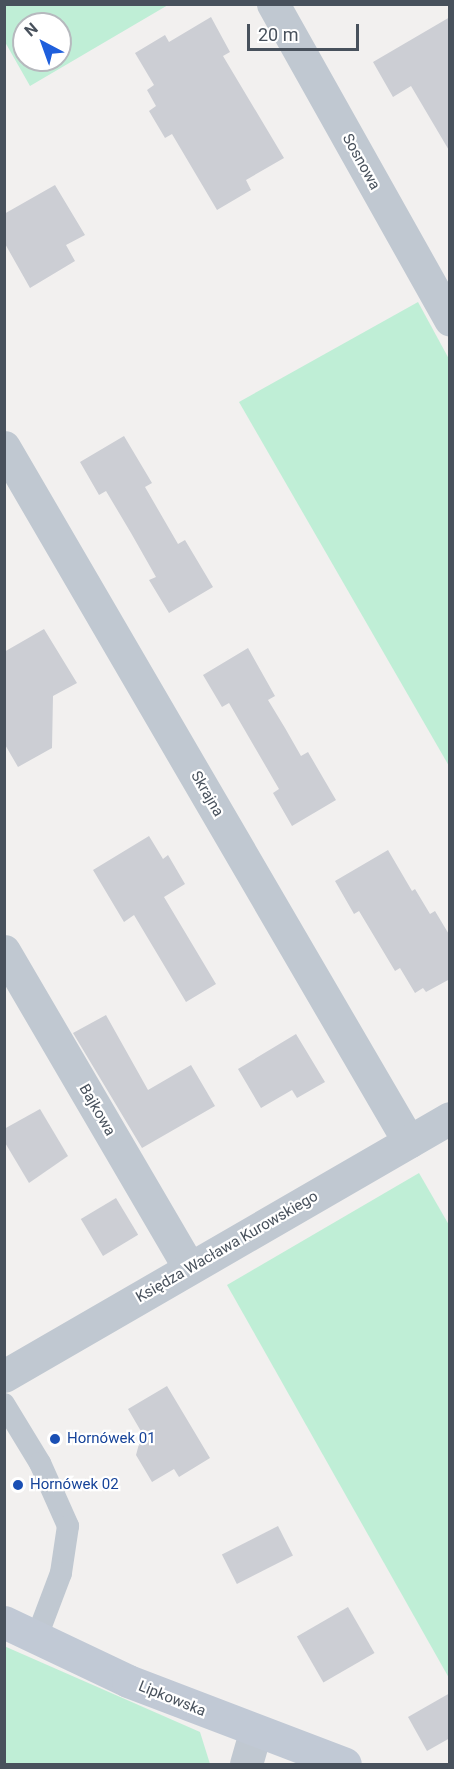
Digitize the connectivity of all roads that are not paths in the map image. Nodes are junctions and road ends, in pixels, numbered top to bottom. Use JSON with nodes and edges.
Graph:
{"nodes":[{"id":1,"x":273,"y":4,"type":"edge"},
{"id":2,"x":450,"y":320,"type":"edge"},
{"id":3,"x":4,"y":447,"type":"edge"},
{"id":4,"x":4,"y":951,"type":"edge"},
{"id":5,"x":450,"y":1118,"type":"edge"},
{"id":6,"x":408,"y":1142,"type":"junction"},
{"id":7,"x":189,"y":1268,"type":"junction"},
{"id":8,"x":4,"y":1376,"type":"edge"},
{"id":9,"x":4,"y":1404,"type":"edge"},
{"id":10,"x":4,"y":1622,"type":"edge"},
{"id":11,"x":36,"y":1639,"type":"junction"},
{"id":12,"x":255,"y":1732,"type":"junction"},
{"id":13,"x":246,"y":1764,"type":"edge"},
{"id":14,"x":345,"y":1764,"type":"edge"}],
"edges":[{"from":1,"to":2,"type":"street","name":"Sosnowa"},
{"from":3,"to":6,"type":"street","name":"Skrajna"},
{"from":4,"to":7,"type":"street","name":"Bajkowa"},
{"from":5,"to":6,"type":"street","name":"Księdza Wacława Kurowskiego"},
{"from":6,"to":7,"type":"street","name":"Księdza Wacława Kurowskiego"},
{"from":7,"to":8,"type":"street","name":"Księdza Wacława Kurowskiego"},
{"from":9,"to":11,"type":"lane"},
{"from":10,"to":11,"type":"street","name":"Lipkowska"},
{"from":11,"to":12,"type":"street","name":"Lipkowska"},
{"from":12,"to":13,"type":"street"},
{"from":12,"to":14,"type":"street","name":"Lipkowska"}]}
